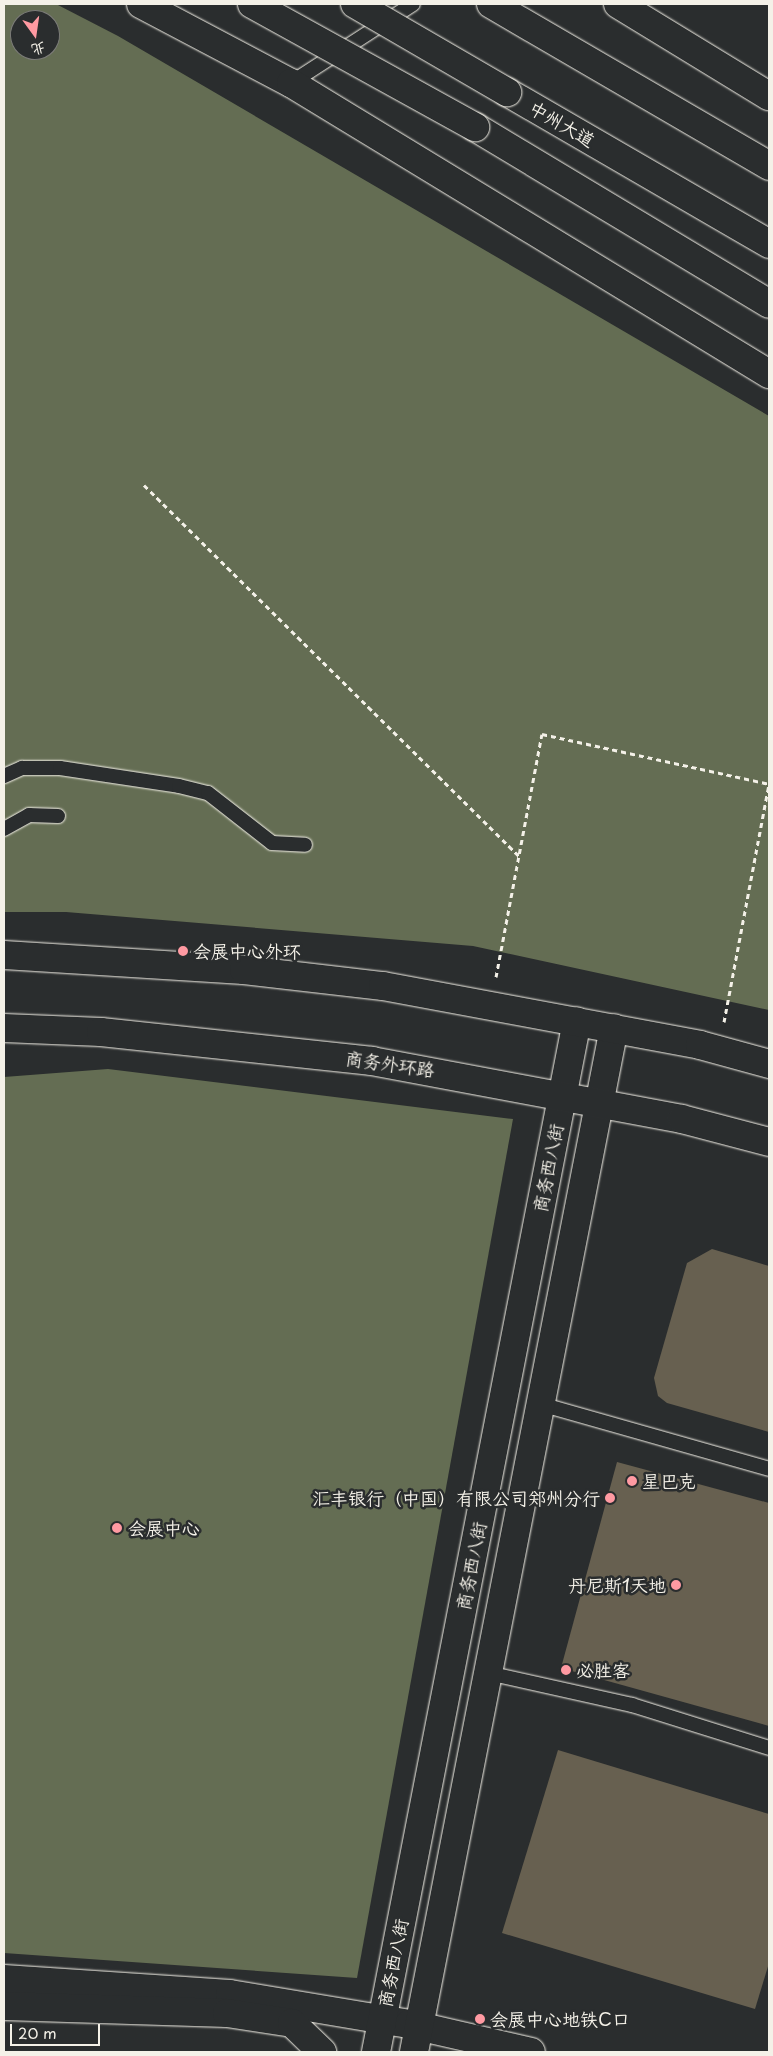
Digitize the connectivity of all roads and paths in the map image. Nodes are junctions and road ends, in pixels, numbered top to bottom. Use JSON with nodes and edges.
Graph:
{"nodes":[{"id":1,"x":141,"y":4,"type":"edge"},
{"id":2,"x":252,"y":4,"type":"edge"},
{"id":3,"x":356,"y":4,"type":"edge"},
{"id":4,"x":413,"y":4,"type":"edge"},
{"id":5,"x":618,"y":4,"type":"edge"},
{"id":6,"x":493,"y":5,"type":"edge"},
{"id":7,"x":291,"y":83,"type":"junction"},
{"id":8,"x":769,"y":96,"type":"edge"},
{"id":9,"x":769,"y":166,"type":"edge"},
{"id":10,"x":769,"y":244,"type":"edge"},
{"id":11,"x":769,"y":304,"type":"edge"},
{"id":12,"x":769,"y":374,"type":"edge"},
{"id":13,"x":144,"y":485,"type":"dead end"},
{"id":14,"x":4,"y":776,"type":"edge"},
{"id":15,"x":769,"y":783,"type":"edge"},
{"id":16,"x":58,"y":816,"type":"dead end"},
{"id":17,"x":4,"y":828,"type":"edge"},
{"id":18,"x":305,"y":845,"type":"dead end"},
{"id":19,"x":519,"y":856,"type":"junction"},
{"id":20,"x":4,"y":955,"type":"edge"},
{"id":21,"x":491,"y":1004,"type":"junction"},
{"id":22,"x":577,"y":1021,"type":"junction"},
{"id":23,"x":4,"y":1028,"type":"edge"},
{"id":24,"x":614,"y":1028,"type":"junction"},
{"id":25,"x":719,"y":1050,"type":"junction"},
{"id":26,"x":769,"y":1064,"type":"edge"},
{"id":27,"x":563,"y":1095,"type":"junction"},
{"id":28,"x":600,"y":1102,"type":"junction"},
{"id":29,"x":769,"y":1142,"type":"edge"},
{"id":30,"x":540,"y":1404,"type":"junction"},
{"id":31,"x":769,"y":1469,"type":"edge"},
{"id":32,"x":488,"y":1674,"type":"junction"},
{"id":33,"x":769,"y":1748,"type":"edge"},
{"id":34,"x":4,"y":1979,"type":"edge"},
{"id":35,"x":4,"y":2006,"type":"edge"},
{"id":36,"x":382,"y":2019,"type":"junction"},
{"id":37,"x":416,"y":2039,"type":"edge"},
{"id":38,"x":322,"y":2052,"type":"edge"},
{"id":39,"x":376,"y":2052,"type":"edge"},
{"id":40,"x":531,"y":2052,"type":"edge"}],
"edges":[{"from":1,"to":7,"type":"main road"},
{"from":2,"to":11,"type":"main road","bridge":true},
{"from":3,"to":10,"type":"main road","name":"中州大道","bridge":true},
{"from":4,"to":7,"type":"lane"},
{"from":5,"to":8,"type":"main road"},
{"from":6,"to":9,"type":"main road"},
{"from":7,"to":12,"type":"main road"},
{"from":13,"to":19,"type":"path"},
{"from":14,"to":18,"type":"lane"},
{"from":15,"to":19,"type":"path"},
{"from":15,"to":25,"type":"path"},
{"from":16,"to":17,"type":"lane"},
{"from":19,"to":21,"type":"path"},
{"from":20,"to":21,"type":"main road"},
{"from":21,"to":22,"type":"main road"},
{"from":22,"to":24,"type":"main road"},
{"from":22,"to":27,"type":"main road","name":"商务西八街"},
{"from":23,"to":27,"type":"main road","name":"商务外环路"},
{"from":24,"to":25,"type":"main road"},
{"from":24,"to":28,"type":"main road"},
{"from":25,"to":26,"type":"main road"},
{"from":27,"to":28,"type":"main road","name":"商务外环路"},
{"from":27,"to":36,"type":"main road","name":"商务西八街"},
{"from":28,"to":29,"type":"main road","name":"商务外环路"},
{"from":28,"to":30,"type":"main road"},
{"from":30,"to":31,"type":"lane"},
{"from":30,"to":32,"type":"main road"},
{"from":32,"to":33,"type":"lane"},
{"from":32,"to":37,"type":"main road"},
{"from":34,"to":36,"type":"main road"},
{"from":35,"to":38,"type":"main road"},
{"from":36,"to":37,"type":"main road"},
{"from":36,"to":39,"type":"main road","name":"商务西八街"},
{"from":37,"to":40,"type":"main road"}]}
